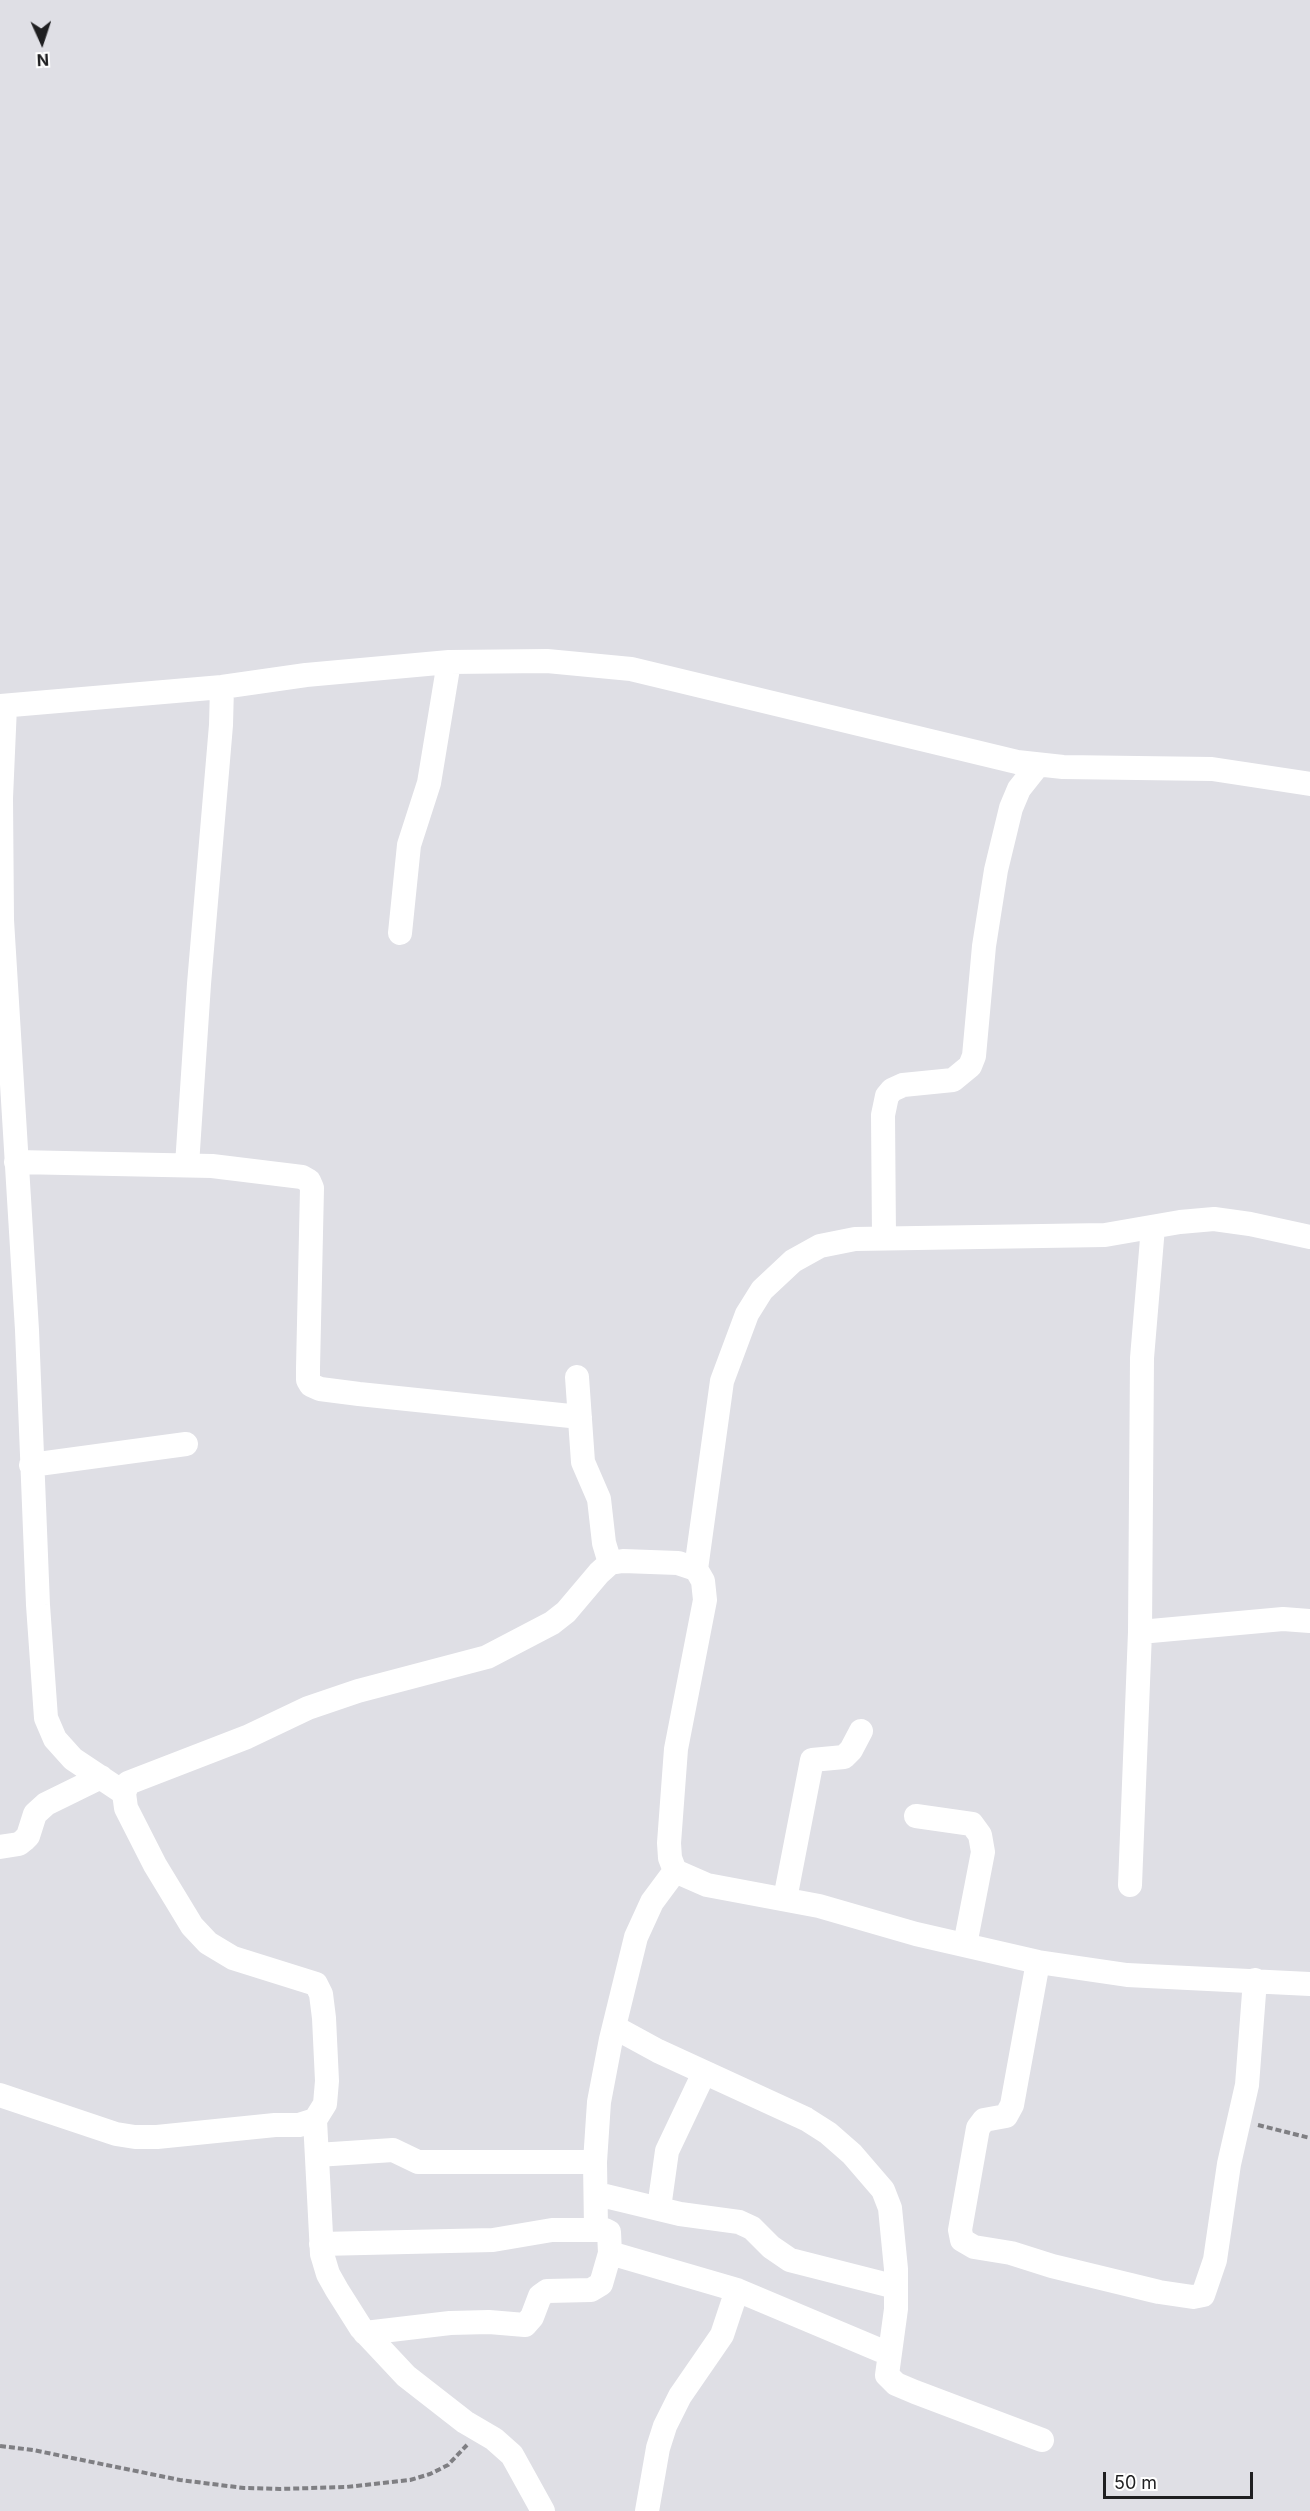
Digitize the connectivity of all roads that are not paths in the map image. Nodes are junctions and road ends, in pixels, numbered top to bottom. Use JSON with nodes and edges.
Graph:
{"nodes":[{"id":1,"x":449,"y":662,"type":"junction"},
{"id":2,"x":222,"y":687,"type":"junction"},
{"id":3,"x":3,"y":706,"type":"edge"},
{"id":4,"x":1038,"y":765,"type":"junction"},
{"id":5,"x":1310,"y":784,"type":"edge"},
{"id":6,"x":400,"y":933,"type":"dead end"},
{"id":7,"x":6,"y":1084,"type":"edge"},
{"id":8,"x":16,"y":1162,"type":"junction"},
{"id":9,"x":187,"y":1165,"type":"junction"},
{"id":10,"x":1153,"y":1227,"type":"junction"},
{"id":11,"x":884,"y":1237,"type":"junction"},
{"id":12,"x":1310,"y":1237,"type":"edge"},
{"id":13,"x":577,"y":1377,"type":"dead end"},
{"id":14,"x":580,"y":1417,"type":"junction"},
{"id":15,"x":186,"y":1444,"type":"dead end"},
{"id":16,"x":31,"y":1464,"type":"junction"},
{"id":17,"x":610,"y":1563,"type":"junction"},
{"id":18,"x":687,"y":1566,"type":"junction"},
{"id":19,"x":1310,"y":1621,"type":"edge"},
{"id":20,"x":1140,"y":1632,"type":"junction"},
{"id":21,"x":861,"y":1731,"type":"dead end"},
{"id":22,"x":101,"y":1777,"type":"junction"},
{"id":23,"x":124,"y":1793,"type":"junction"},
{"id":24,"x":916,"y":1816,"type":"dead end"},
{"id":25,"x":0,"y":1847,"type":"edge"},
{"id":26,"x":675,"y":1871,"type":"junction"},
{"id":27,"x":1130,"y":1885,"type":"dead end"},
{"id":28,"x":784,"y":1899,"type":"junction"},
{"id":29,"x":965,"y":1945,"type":"junction"},
{"id":30,"x":1038,"y":1962,"type":"junction"},
{"id":31,"x":1255,"y":1980,"type":"junction"},
{"id":32,"x":1310,"y":1984,"type":"edge"},
{"id":33,"x":614,"y":2027,"type":"junction"},
{"id":34,"x":704,"y":2073,"type":"junction"},
{"id":35,"x":0,"y":2095,"type":"edge"},
{"id":36,"x":315,"y":2120,"type":"junction"},
{"id":37,"x":317,"y":2155,"type":"junction"},
{"id":38,"x":595,"y":2162,"type":"junction"},
{"id":39,"x":597,"y":2194,"type":"junction"},
{"id":40,"x":659,"y":2208,"type":"junction"},
{"id":41,"x":596,"y":2228,"type":"junction"},
{"id":42,"x":321,"y":2244,"type":"junction"},
{"id":43,"x":610,"y":2253,"type":"junction"},
{"id":44,"x":896,"y":2287,"type":"junction"},
{"id":45,"x":737,"y":2290,"type":"junction"},
{"id":46,"x":365,"y":2333,"type":"junction"},
{"id":47,"x":889,"y":2354,"type":"junction"},
{"id":48,"x":1042,"y":2440,"type":"dead end"},
{"id":49,"x":543,"y":2511,"type":"edge"},
{"id":50,"x":647,"y":2511,"type":"edge"}],
"edges":[{"from":1,"to":2,"type":"street"},
{"from":1,"to":4,"type":"street"},
{"from":1,"to":6,"type":"street"},
{"from":2,"to":3,"type":"street"},
{"from":2,"to":9,"type":"street"},
{"from":3,"to":7,"type":"street"},
{"from":4,"to":5,"type":"street"},
{"from":4,"to":11,"type":"street"},
{"from":7,"to":8,"type":"street"},
{"from":8,"to":9,"type":"street"},
{"from":8,"to":16,"type":"street"},
{"from":9,"to":14,"type":"street"},
{"from":10,"to":11,"type":"street"},
{"from":10,"to":12,"type":"street"},
{"from":10,"to":20,"type":"street"},
{"from":11,"to":18,"type":"street"},
{"from":13,"to":14,"type":"street"},
{"from":14,"to":17,"type":"street"},
{"from":15,"to":16,"type":"street"},
{"from":16,"to":22,"type":"street"},
{"from":17,"to":18,"type":"street"},
{"from":17,"to":23,"type":"street"},
{"from":18,"to":26,"type":"street"},
{"from":19,"to":20,"type":"street"},
{"from":20,"to":27,"type":"street"},
{"from":21,"to":28,"type":"street"},
{"from":22,"to":23,"type":"street"},
{"from":22,"to":25,"type":"street"},
{"from":23,"to":36,"type":"street"},
{"from":24,"to":29,"type":"street"},
{"from":26,"to":28,"type":"street"},
{"from":26,"to":33,"type":"street"},
{"from":28,"to":29,"type":"street"},
{"from":29,"to":30,"type":"street"},
{"from":30,"to":31,"type":"street"},
{"from":30,"to":31,"type":"street"},
{"from":31,"to":32,"type":"street"},
{"from":33,"to":34,"type":"street"},
{"from":33,"to":38,"type":"street"},
{"from":34,"to":40,"type":"street"},
{"from":34,"to":44,"type":"street"},
{"from":35,"to":36,"type":"street"},
{"from":36,"to":37,"type":"street"},
{"from":37,"to":38,"type":"street"},
{"from":37,"to":42,"type":"street"},
{"from":38,"to":39,"type":"street"},
{"from":39,"to":40,"type":"street"},
{"from":39,"to":41,"type":"street"},
{"from":40,"to":44,"type":"street"},
{"from":41,"to":42,"type":"street"},
{"from":41,"to":43,"type":"street"},
{"from":42,"to":46,"type":"street"},
{"from":43,"to":45,"type":"street"},
{"from":43,"to":46,"type":"street"},
{"from":44,"to":47,"type":"street"},
{"from":45,"to":47,"type":"street"},
{"from":45,"to":50,"type":"street"},
{"from":46,"to":49,"type":"street"},
{"from":47,"to":48,"type":"street"}]}
